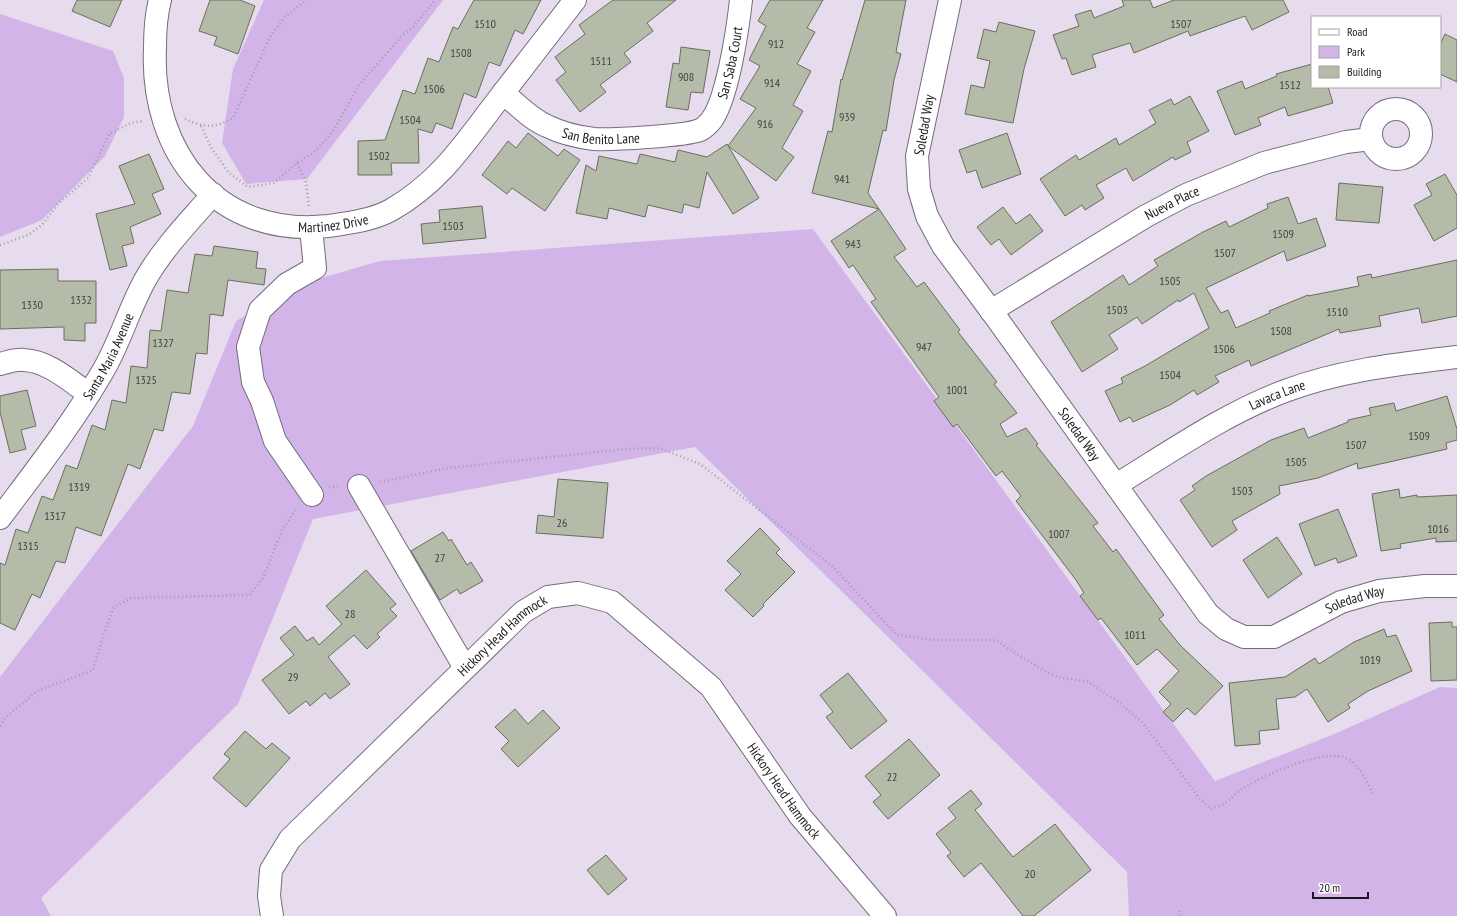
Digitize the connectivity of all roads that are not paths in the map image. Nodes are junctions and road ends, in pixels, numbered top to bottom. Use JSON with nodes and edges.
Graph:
{"nodes":[{"id":1,"x":160,"y":0,"type":"edge"},
{"id":2,"x":575,"y":0,"type":"edge"},
{"id":3,"x":741,"y":0,"type":"edge"},
{"id":4,"x":950,"y":0,"type":"edge"},
{"id":5,"x":503,"y":93,"type":"junction"},
{"id":6,"x":710,"y":123,"type":"joint"},
{"id":7,"x":1371,"y":139,"type":"dead end"},
{"id":8,"x":213,"y":194,"type":"junction"},
{"id":9,"x":311,"y":228,"type":"junction"},
{"id":10,"x":991,"y":311,"type":"junction"},
{"id":11,"x":1457,"y":357,"type":"edge"},
{"id":12,"x":0,"y":364,"type":"edge"},
{"id":13,"x":89,"y":394,"type":"junction"},
{"id":14,"x":1116,"y":485,"type":"junction"},
{"id":15,"x":359,"y":486,"type":"road end"},
{"id":16,"x":312,"y":495,"type":"road end"},
{"id":17,"x":0,"y":518,"type":"edge"},
{"id":18,"x":1457,"y":586,"type":"edge"},
{"id":19,"x":465,"y":668,"type":"junction"},
{"id":20,"x":272,"y":916,"type":"edge"},
{"id":21,"x":885,"y":916,"type":"edge"}],
"edges":[{"from":1,"to":8,"type":"street","name":"Martinez Drive"},
{"from":2,"to":5,"type":"street","name":"Martinez Drive"},
{"from":3,"to":6,"type":"street","name":"San Saba Court"},
{"from":4,"to":10,"type":"street","name":"Soledad Way"},
{"from":5,"to":6,"type":"street","name":"San Benito Lane"},
{"from":5,"to":9,"type":"street","name":"Martinez Drive"},
{"from":7,"to":10,"type":"street","name":"Nueva Place"},
{"from":8,"to":9,"type":"street","name":"Martinez Drive"},
{"from":8,"to":13,"type":"street","name":"Santa Maria Avenue"},
{"from":9,"to":16,"type":"street"},
{"from":10,"to":14,"type":"street","name":"Soledad Way"},
{"from":11,"to":14,"type":"street","name":"Lavaca Lane"},
{"from":12,"to":13,"type":"street"},
{"from":13,"to":17,"type":"street","name":"Santa Maria Avenue"},
{"from":14,"to":18,"type":"street","name":"Soledad Way"},
{"from":15,"to":19,"type":"street"},
{"from":19,"to":20,"type":"street","name":"Hickory Head Hammock"},
{"from":19,"to":21,"type":"street","name":"Hickory Head Hammock"}]}
